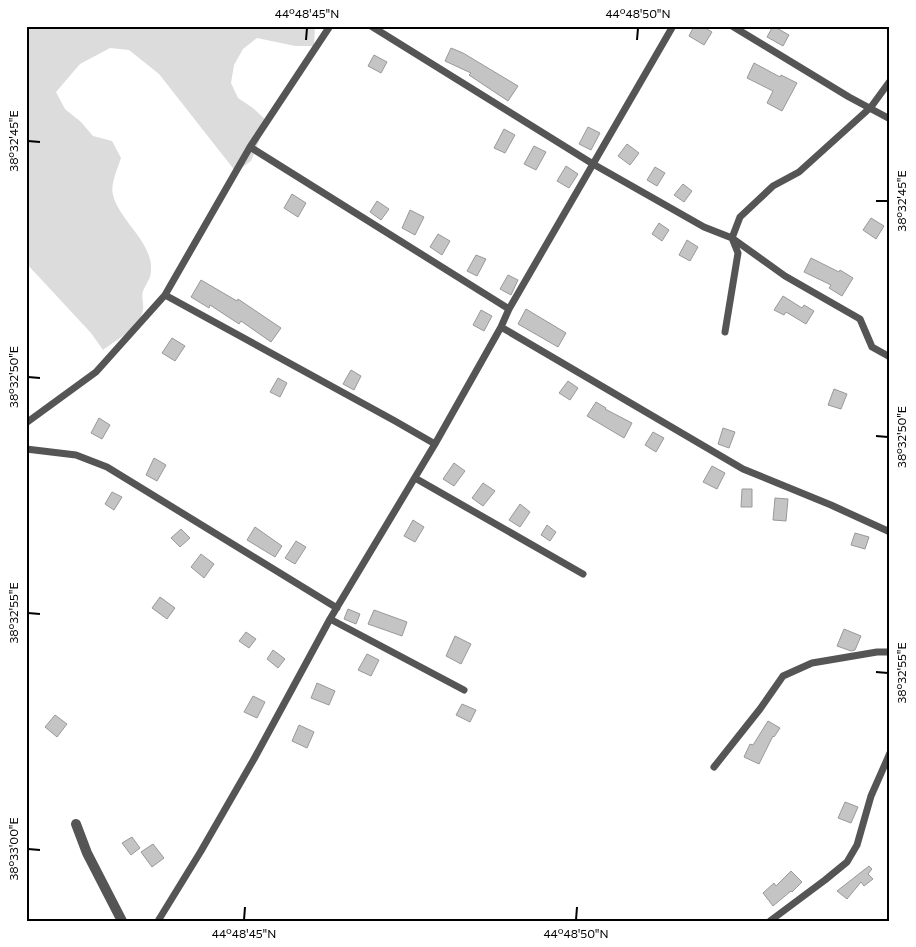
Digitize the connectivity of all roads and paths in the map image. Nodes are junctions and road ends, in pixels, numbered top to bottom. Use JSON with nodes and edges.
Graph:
{"nodes":[{"id":1,"x":330,"y":26,"type":"edge"},
{"id":2,"x":371,"y":26,"type":"edge"},
{"id":3,"x":673,"y":26,"type":"edge"},
{"id":4,"x":732,"y":26,"type":"edge"},
{"id":5,"x":890,"y":81,"type":"edge"},
{"id":6,"x":871,"y":107,"type":"junction"},
{"id":7,"x":890,"y":119,"type":"edge"},
{"id":8,"x":250,"y":147,"type":"junction"},
{"id":9,"x":593,"y":164,"type":"junction"},
{"id":10,"x":732,"y":238,"type":"junction"},
{"id":11,"x":165,"y":295,"type":"junction"},
{"id":12,"x":510,"y":309,"type":"junction"},
{"id":13,"x":501,"y":327,"type":"junction"},
{"id":14,"x":725,"y":332,"type":"dead end"},
{"id":15,"x":890,"y":358,"type":"edge"},
{"id":16,"x":26,"y":423,"type":"edge"},
{"id":17,"x":435,"y":444,"type":"junction"},
{"id":18,"x":26,"y":449,"type":"edge"},
{"id":19,"x":415,"y":478,"type":"junction"},
{"id":20,"x":890,"y":532,"type":"edge"},
{"id":21,"x":583,"y":574,"type":"dead end"},
{"id":22,"x":337,"y":608,"type":"junction"},
{"id":23,"x":330,"y":619,"type":"junction"},
{"id":24,"x":890,"y":652,"type":"edge"},
{"id":25,"x":464,"y":690,"type":"dead end"},
{"id":26,"x":890,"y":753,"type":"edge"},
{"id":27,"x":714,"y":767,"type":"dead end"},
{"id":28,"x":76,"y":824,"type":"dead end"},
{"id":29,"x":122,"y":921,"type":"edge"},
{"id":30,"x":158,"y":921,"type":"edge"},
{"id":31,"x":770,"y":921,"type":"edge"}],
"edges":[{"from":1,"to":8,"type":"lane"},
{"from":2,"to":9,"type":"lane"},
{"from":3,"to":9,"type":"lane"},
{"from":4,"to":6,"type":"lane"},
{"from":5,"to":6,"type":"lane"},
{"from":6,"to":7,"type":"lane"},
{"from":6,"to":10,"type":"lane"},
{"from":8,"to":11,"type":"lane"},
{"from":8,"to":12,"type":"lane"},
{"from":9,"to":10,"type":"lane"},
{"from":9,"to":12,"type":"lane"},
{"from":10,"to":14,"type":"lane"},
{"from":10,"to":15,"type":"lane"},
{"from":11,"to":16,"type":"lane"},
{"from":11,"to":17,"type":"lane"},
{"from":12,"to":13,"type":"lane"},
{"from":13,"to":17,"type":"lane"},
{"from":13,"to":20,"type":"lane"},
{"from":17,"to":19,"type":"lane"},
{"from":18,"to":22,"type":"lane"},
{"from":19,"to":21,"type":"lane"},
{"from":19,"to":22,"type":"lane"},
{"from":22,"to":23,"type":"lane"},
{"from":23,"to":25,"type":"lane"},
{"from":23,"to":30,"type":"lane"},
{"from":24,"to":27,"type":"lane"},
{"from":26,"to":31,"type":"lane"},
{"from":28,"to":29,"type":"street"}]}
